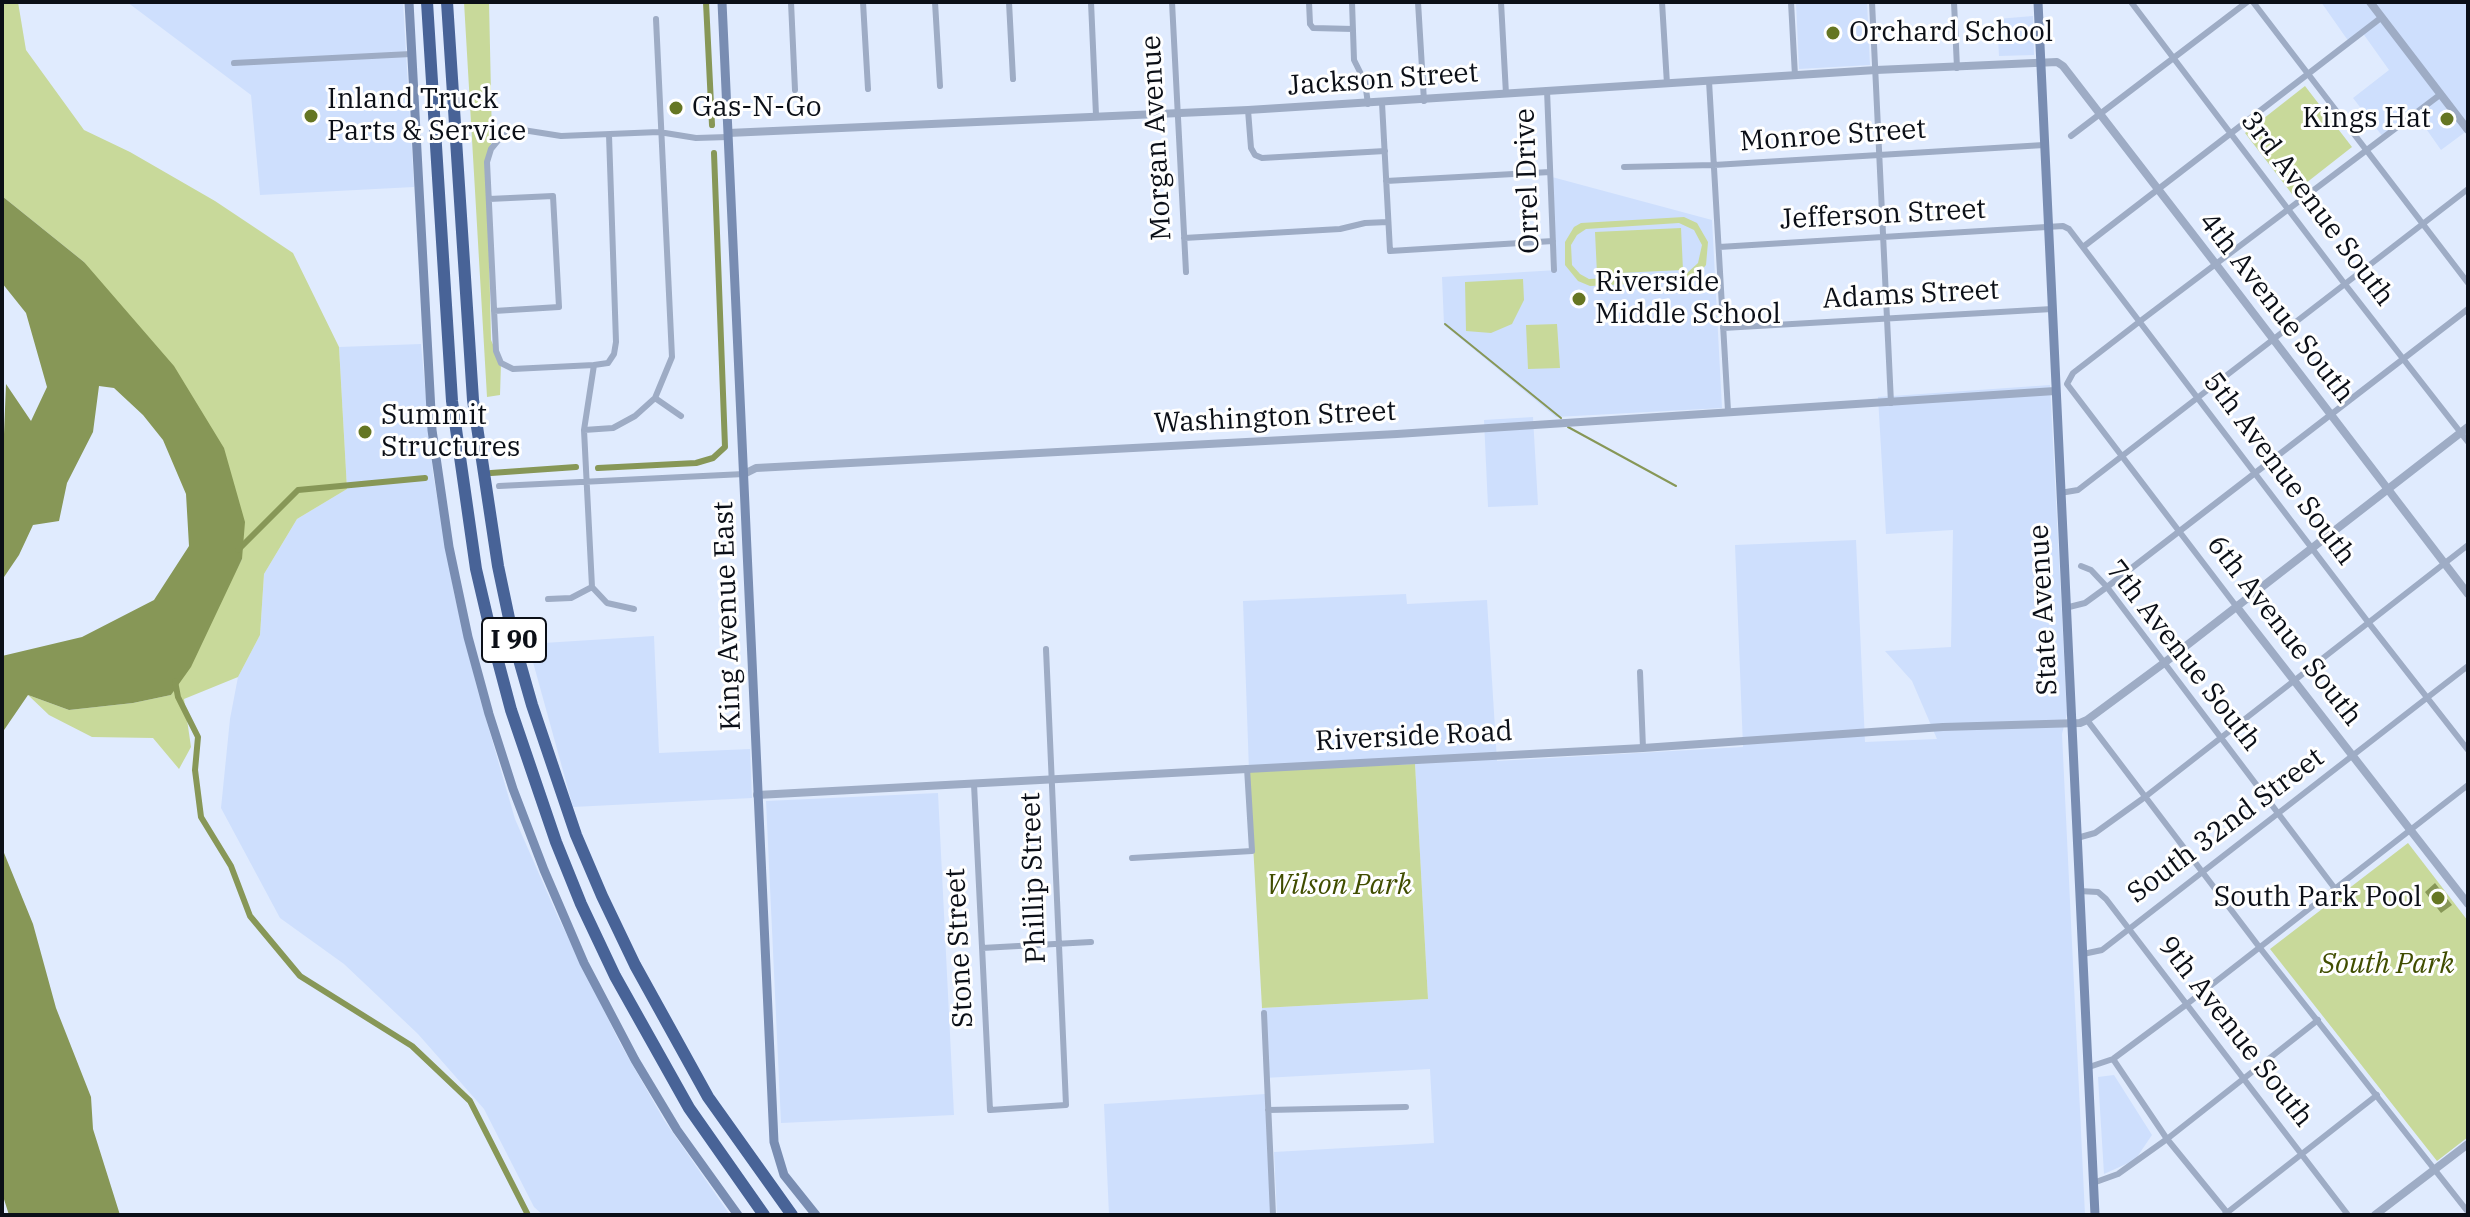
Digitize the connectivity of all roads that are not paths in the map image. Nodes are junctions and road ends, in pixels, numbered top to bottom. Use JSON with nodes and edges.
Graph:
{"nodes":[{"id":1,"x":409,"y":2,"type":"edge"},
{"id":2,"x":427,"y":2,"type":"edge"},
{"id":3,"x":447,"y":2,"type":"edge"},
{"id":4,"x":722,"y":2,"type":"edge"},
{"id":5,"x":791,"y":2,"type":"edge"},
{"id":6,"x":863,"y":2,"type":"edge"},
{"id":7,"x":935,"y":2,"type":"edge"},
{"id":8,"x":1009,"y":2,"type":"edge"},
{"id":9,"x":1091,"y":2,"type":"edge"},
{"id":10,"x":1172,"y":2,"type":"edge"},
{"id":11,"x":1309,"y":2,"type":"edge"},
{"id":12,"x":1352,"y":2,"type":"edge"},
{"id":13,"x":1418,"y":2,"type":"edge"},
{"id":14,"x":1501,"y":2,"type":"edge"},
{"id":15,"x":1662,"y":2,"type":"edge"},
{"id":16,"x":1791,"y":2,"type":"edge"},
{"id":17,"x":1872,"y":2,"type":"edge"},
{"id":18,"x":1954,"y":2,"type":"edge"},
{"id":19,"x":2038,"y":2,"type":"edge"},
{"id":20,"x":2131,"y":2,"type":"edge"},
{"id":21,"x":2250,"y":2,"type":"edge"},
{"id":22,"x":2370,"y":2,"type":"edge"},
{"id":23,"x":2382,"y":17,"type":"junction"},
{"id":24,"x":656,"y":19,"type":"dead end"},
{"id":25,"x":1353,"y":29,"type":"junction"},
{"id":26,"x":411,"y":54,"type":"junction"},
{"id":27,"x":2174,"y":58,"type":"junction"},
{"id":28,"x":2041,"y":62,"type":"junction"},
{"id":29,"x":234,"y":63,"type":"dead end"},
{"id":30,"x":1957,"y":68,"type":"junction"},
{"id":31,"x":1876,"y":70,"type":"junction"},
{"id":32,"x":2308,"y":74,"type":"junction"},
{"id":33,"x":1795,"y":76,"type":"junction"},
{"id":34,"x":1013,"y":79,"type":"dead end"},
{"id":35,"x":1709,"y":81,"type":"junction"},
{"id":36,"x":1667,"y":84,"type":"junction"},
{"id":37,"x":940,"y":86,"type":"dead end"},
{"id":38,"x":868,"y":89,"type":"dead end"},
{"id":39,"x":795,"y":90,"type":"dead end"},
{"id":40,"x":1547,"y":90,"type":"junction"},
{"id":41,"x":1506,"y":94,"type":"junction"},
{"id":42,"x":2441,"y":94,"type":"junction"},
{"id":43,"x":1424,"y":101,"type":"junction"},
{"id":44,"x":1382,"y":103,"type":"junction"},
{"id":45,"x":1368,"y":104,"type":"junction"},
{"id":46,"x":1248,"y":110,"type":"junction"},
{"id":47,"x":1178,"y":112,"type":"junction"},
{"id":48,"x":2100,"y":114,"type":"junction"},
{"id":49,"x":1096,"y":115,"type":"junction"},
{"id":50,"x":2468,"y":130,"type":"edge"},
{"id":51,"x":659,"y":132,"type":"junction"},
{"id":52,"x":2231,"y":133,"type":"junction"},
{"id":53,"x":609,"y":135,"type":"junction"},
{"id":54,"x":728,"y":135,"type":"junction"},
{"id":55,"x":2071,"y":136,"type":"dead end"},
{"id":56,"x":2044,"y":145,"type":"junction"},
{"id":57,"x":2365,"y":150,"type":"junction"},
{"id":58,"x":1385,"y":151,"type":"junction"},
{"id":59,"x":1881,"y":155,"type":"junction"},
{"id":60,"x":1714,"y":165,"type":"junction"},
{"id":61,"x":1624,"y":167,"type":"dead end"},
{"id":62,"x":1550,"y":172,"type":"junction"},
{"id":63,"x":1386,"y":181,"type":"junction"},
{"id":64,"x":2156,"y":188,"type":"junction"},
{"id":65,"x":2468,"y":189,"type":"edge"},
{"id":66,"x":489,"y":199,"type":"junction"},
{"id":67,"x":2289,"y":207,"type":"junction"},
{"id":68,"x":1388,"y":222,"type":"junction"},
{"id":69,"x":2421,"y":224,"type":"junction"},
{"id":70,"x":2049,"y":228,"type":"junction"},
{"id":71,"x":1885,"y":237,"type":"junction"},
{"id":72,"x":1184,"y":238,"type":"junction"},
{"id":73,"x":1553,"y":241,"type":"junction"},
{"id":74,"x":1719,"y":247,"type":"junction"},
{"id":75,"x":2083,"y":247,"type":"junction"},
{"id":76,"x":2215,"y":263,"type":"junction"},
{"id":77,"x":1554,"y":270,"type":"dead end"},
{"id":78,"x":1186,"y":272,"type":"dead end"},
{"id":79,"x":2344,"y":283,"type":"junction"},
{"id":80,"x":2468,"y":283,"type":"edge"},
{"id":81,"x":2052,"y":309,"type":"junction"},
{"id":82,"x":2468,"y":309,"type":"edge"},
{"id":83,"x":494,"y":311,"type":"junction"},
{"id":84,"x":1888,"y":318,"type":"junction"},
{"id":85,"x":2139,"y":322,"type":"junction"},
{"id":86,"x":1723,"y":328,"type":"junction"},
{"id":87,"x":2272,"y":339,"type":"junction"},
{"id":88,"x":2404,"y":359,"type":"junction"},
{"id":89,"x":594,"y":365,"type":"junction"},
{"id":90,"x":2055,"y":391,"type":"junction"},
{"id":91,"x":2198,"y":397,"type":"junction"},
{"id":92,"x":655,"y":398,"type":"junction"},
{"id":93,"x":1891,"y":403,"type":"junction"},
{"id":94,"x":1728,"y":411,"type":"junction"},
{"id":95,"x":2330,"y":415,"type":"junction"},
{"id":96,"x":681,"y":416,"type":"dead end"},
{"id":97,"x":584,"y":430,"type":"junction"},
{"id":98,"x":2464,"y":430,"type":"edge"},
{"id":99,"x":2468,"y":442,"type":"edge"},
{"id":100,"x":2123,"y":456,"type":"junction"},
{"id":101,"x":744,"y":474,"type":"junction"},
{"id":102,"x":2256,"y":474,"type":"junction"},
{"id":103,"x":586,"y":482,"type":"junction"},
{"id":104,"x":499,"y":486,"type":"dead end"},
{"id":105,"x":2387,"y":488,"type":"junction"},
{"id":106,"x":2060,"y":493,"type":"junction"},
{"id":107,"x":2179,"y":532,"type":"junction"},
{"id":108,"x":2468,"y":545,"type":"edge"},
{"id":109,"x":2311,"y":547,"type":"junction"},
{"id":110,"x":2443,"y":564,"type":"junction"},
{"id":111,"x":2081,"y":566,"type":"dead end"},
{"id":112,"x":592,"y":587,"type":"junction"},
{"id":113,"x":2107,"y":587,"type":"junction"},
{"id":114,"x":2468,"y":594,"type":"edge"},
{"id":115,"x":548,"y":599,"type":"dead end"},
{"id":116,"x":2236,"y":606,"type":"junction"},
{"id":117,"x":2065,"y":608,"type":"junction"},
{"id":118,"x":634,"y":609,"type":"dead end"},
{"id":119,"x":2368,"y":622,"type":"junction"},
{"id":120,"x":1046,"y":649,"type":"dead end"},
{"id":121,"x":2164,"y":663,"type":"junction"},
{"id":122,"x":2468,"y":666,"type":"edge"},
{"id":123,"x":1640,"y":672,"type":"dead end"},
{"id":124,"x":2295,"y":682,"type":"junction"},
{"id":125,"x":2427,"y":698,"type":"junction"},
{"id":126,"x":2087,"y":720,"type":"junction"},
{"id":127,"x":2072,"y":724,"type":"junction"},
{"id":128,"x":2219,"y":737,"type":"junction"},
{"id":129,"x":1643,"y":748,"type":"junction"},
{"id":130,"x":2468,"y":750,"type":"edge"},
{"id":131,"x":2353,"y":757,"type":"junction"},
{"id":132,"x":1247,"y":768,"type":"junction"},
{"id":133,"x":1052,"y":779,"type":"junction"},
{"id":134,"x":974,"y":784,"type":"junction"},
{"id":135,"x":2468,"y":785,"type":"edge"},
{"id":136,"x":757,"y":795,"type":"junction"},
{"id":137,"x":2145,"y":797,"type":"junction"},
{"id":138,"x":2278,"y":815,"type":"junction"},
{"id":139,"x":2410,"y":829,"type":"junction"},
{"id":140,"x":2077,"y":838,"type":"junction"},
{"id":141,"x":1132,"y":858,"type":"dead end"},
{"id":142,"x":2201,"y":871,"type":"junction"},
{"id":143,"x":2336,"y":890,"type":"junction"},
{"id":144,"x":2079,"y":891,"type":"junction"},
{"id":145,"x":2468,"y":904,"type":"edge"},
{"id":146,"x":2127,"y":929,"type":"junction"},
{"id":147,"x":1091,"y":942,"type":"dead end"},
{"id":148,"x":1059,"y":944,"type":"junction"},
{"id":149,"x":982,"y":948,"type":"junction"},
{"id":150,"x":2260,"y":948,"type":"junction"},
{"id":151,"x":2083,"y":954,"type":"junction"},
{"id":152,"x":2187,"y":1004,"type":"junction"},
{"id":153,"x":1264,"y":1013,"type":"dead end"},
{"id":154,"x":2318,"y":1020,"type":"junction"},
{"id":155,"x":2113,"y":1059,"type":"junction"},
{"id":156,"x":2089,"y":1067,"type":"junction"},
{"id":157,"x":2243,"y":1079,"type":"junction"},
{"id":158,"x":2377,"y":1095,"type":"junction"},
{"id":159,"x":1406,"y":1107,"type":"dead end"},
{"id":160,"x":990,"y":1110,"type":"joint"},
{"id":161,"x":1268,"y":1110,"type":"junction"},
{"id":162,"x":2167,"y":1139,"type":"junction"},
{"id":163,"x":2468,"y":1144,"type":"edge"},
{"id":164,"x":2302,"y":1156,"type":"junction"},
{"id":165,"x":2435,"y":1169,"type":"junction"},
{"id":166,"x":2093,"y":1183,"type":"junction"},
{"id":167,"x":2468,"y":1212,"type":"edge"},
{"id":168,"x":2227,"y":1214,"type":"edge"},
{"id":169,"x":738,"y":1215,"type":"edge"},
{"id":170,"x":764,"y":1215,"type":"edge"},
{"id":171,"x":792,"y":1215,"type":"edge"},
{"id":172,"x":816,"y":1215,"type":"edge"},
{"id":173,"x":1273,"y":1215,"type":"edge"},
{"id":174,"x":2095,"y":1215,"type":"edge"},
{"id":175,"x":2348,"y":1215,"type":"edge"},
{"id":176,"x":2375,"y":1215,"type":"edge"}],
"edges":[{"from":1,"to":26,"type":"main road"},
{"from":2,"to":170,"type":"highway","number":"I 90"},
{"from":3,"to":171,"type":"highway","number":"I 90"},
{"from":4,"to":54,"type":"main road","name":"King Avenue East"},
{"from":5,"to":39,"type":"street"},
{"from":6,"to":38,"type":"street"},
{"from":7,"to":37,"type":"street"},
{"from":8,"to":34,"type":"street"},
{"from":9,"to":49,"type":"street"},
{"from":10,"to":47,"type":"street","name":"Morgan Avenue"},
{"from":11,"to":25,"type":"street"},
{"from":12,"to":25,"type":"street"},
{"from":13,"to":43,"type":"street"},
{"from":14,"to":41,"type":"street"},
{"from":15,"to":36,"type":"street"},
{"from":16,"to":33,"type":"street"},
{"from":17,"to":31,"type":"street"},
{"from":18,"to":30,"type":"street"},
{"from":19,"to":28,"type":"main road","name":"State Avenue"},
{"from":20,"to":27,"type":"street","name":"3rd Avenue South"},
{"from":21,"to":27,"type":"street"},
{"from":21,"to":32,"type":"street"},
{"from":22,"to":23,"type":"street"},
{"from":23,"to":32,"type":"street"},
{"from":23,"to":42,"type":"street"},
{"from":24,"to":51,"type":"street"},
{"from":25,"to":45,"type":"street"},
{"from":26,"to":29,"type":"street"},
{"from":26,"to":169,"type":"main road"},
{"from":27,"to":48,"type":"street"},
{"from":27,"to":52,"type":"street","name":"3rd Avenue South"},
{"from":28,"to":30,"type":"street","name":"Jackson Street"},
{"from":28,"to":48,"type":"street","name":"4th Avenue South"},
{"from":28,"to":56,"type":"main road","name":"State Avenue"},
{"from":30,"to":31,"type":"street","name":"Jackson Street"},
{"from":31,"to":33,"type":"street","name":"Jackson Street"},
{"from":31,"to":59,"type":"street"},
{"from":32,"to":52,"type":"street"},
{"from":32,"to":57,"type":"street"},
{"from":33,"to":35,"type":"street","name":"Jackson Street"},
{"from":35,"to":36,"type":"street","name":"Jackson Street"},
{"from":35,"to":60,"type":"street"},
{"from":36,"to":40,"type":"street","name":"Jackson Street"},
{"from":40,"to":41,"type":"street","name":"Jackson Street"},
{"from":40,"to":62,"type":"street","name":"Orrel Drive"},
{"from":41,"to":43,"type":"street","name":"Jackson Street"},
{"from":42,"to":50,"type":"street"},
{"from":42,"to":57,"type":"street"},
{"from":43,"to":44,"type":"street","name":"Jackson Street"},
{"from":44,"to":45,"type":"street","name":"Jackson Street"},
{"from":44,"to":58,"type":"street"},
{"from":45,"to":46,"type":"street","name":"Jackson Street"},
{"from":46,"to":47,"type":"street","name":"Jackson Street"},
{"from":46,"to":58,"type":"street"},
{"from":47,"to":49,"type":"street","name":"Jackson Street"},
{"from":47,"to":72,"type":"street","name":"Morgan Avenue"},
{"from":48,"to":55,"type":"street"},
{"from":48,"to":64,"type":"street","name":"4th Avenue South"},
{"from":49,"to":54,"type":"street","name":"Jackson Street"},
{"from":51,"to":53,"type":"street","name":"Jackson Street"},
{"from":51,"to":54,"type":"street","name":"Jackson Street"},
{"from":51,"to":92,"type":"street"},
{"from":52,"to":64,"type":"street"},
{"from":52,"to":67,"type":"street","name":"3rd Avenue South"},
{"from":53,"to":66,"type":"street","name":"Jackson Street"},
{"from":53,"to":89,"type":"street"},
{"from":54,"to":101,"type":"main road","name":"King Avenue East"},
{"from":56,"to":59,"type":"street","name":"Monroe Street"},
{"from":56,"to":70,"type":"main road","name":"State Avenue"},
{"from":57,"to":67,"type":"street"},
{"from":57,"to":69,"type":"street"},
{"from":58,"to":63,"type":"street"},
{"from":59,"to":60,"type":"street","name":"Monroe Street"},
{"from":59,"to":71,"type":"street"},
{"from":60,"to":61,"type":"street","name":"Monroe Street"},
{"from":60,"to":74,"type":"street"},
{"from":62,"to":63,"type":"street"},
{"from":62,"to":73,"type":"street","name":"Orrel Drive"},
{"from":63,"to":68,"type":"street"},
{"from":64,"to":75,"type":"street"},
{"from":64,"to":76,"type":"street","name":"4th Avenue South"},
{"from":65,"to":69,"type":"street"},
{"from":66,"to":83,"type":"street"},
{"from":66,"to":83,"type":"street"},
{"from":67,"to":76,"type":"street"},
{"from":67,"to":79,"type":"street","name":"3rd Avenue South"},
{"from":68,"to":72,"type":"street"},
{"from":68,"to":73,"type":"street"},
{"from":69,"to":79,"type":"street"},
{"from":69,"to":80,"type":"street"},
{"from":70,"to":71,"type":"street","name":"Jefferson Street"},
{"from":70,"to":75,"type":"street","name":"5th Avenue South"},
{"from":70,"to":81,"type":"main road","name":"State Avenue"},
{"from":71,"to":74,"type":"street","name":"Jefferson Street"},
{"from":71,"to":84,"type":"street"},
{"from":72,"to":78,"type":"street","name":"Morgan Avenue"},
{"from":73,"to":77,"type":"street","name":"Orrel Drive"},
{"from":74,"to":86,"type":"street"},
{"from":75,"to":85,"type":"street","name":"5th Avenue South"},
{"from":76,"to":85,"type":"street"},
{"from":76,"to":87,"type":"street","name":"4th Avenue South"},
{"from":79,"to":87,"type":"street"},
{"from":79,"to":88,"type":"street","name":"3rd Avenue South"},
{"from":81,"to":84,"type":"street","name":"Adams Street"},
{"from":81,"to":90,"type":"main road","name":"State Avenue"},
{"from":82,"to":88,"type":"street"},
{"from":83,"to":89,"type":"street"},
{"from":84,"to":86,"type":"street","name":"Adams Street"},
{"from":84,"to":93,"type":"street"},
{"from":85,"to":91,"type":"street","name":"5th Avenue South"},
{"from":85,"to":100,"type":"street","name":"6th Avenue South"},
{"from":86,"to":94,"type":"street"},
{"from":87,"to":91,"type":"street"},
{"from":87,"to":95,"type":"street","name":"4th Avenue South"},
{"from":88,"to":95,"type":"street"},
{"from":88,"to":98,"type":"street","name":"3rd Avenue South"},
{"from":89,"to":97,"type":"street"},
{"from":90,"to":93,"type":"street","name":"Washington Street"},
{"from":90,"to":106,"type":"main road","name":"State Avenue"},
{"from":91,"to":100,"type":"street"},
{"from":91,"to":102,"type":"street","name":"5th Avenue South"},
{"from":92,"to":96,"type":"street"},
{"from":92,"to":97,"type":"street"},
{"from":93,"to":94,"type":"street","name":"Washington Street"},
{"from":94,"to":101,"type":"street","name":"Washington Street"},
{"from":95,"to":102,"type":"street"},
{"from":95,"to":105,"type":"street","name":"4th Avenue South"},
{"from":97,"to":103,"type":"street"},
{"from":98,"to":99,"type":"street","name":"3rd Avenue South"},
{"from":98,"to":105,"type":"street"},
{"from":100,"to":106,"type":"street"},
{"from":100,"to":107,"type":"street","name":"6th Avenue South"},
{"from":101,"to":103,"type":"street","name":"Washington Street"},
{"from":101,"to":136,"type":"main road","name":"King Avenue East"},
{"from":102,"to":107,"type":"street"},
{"from":102,"to":109,"type":"street","name":"5th Avenue South"},
{"from":103,"to":104,"type":"street","name":"Washington Street"},
{"from":103,"to":112,"type":"street"},
{"from":105,"to":109,"type":"street"},
{"from":105,"to":110,"type":"street","name":"4th Avenue South"},
{"from":106,"to":117,"type":"main road","name":"State Avenue"},
{"from":107,"to":113,"type":"street"},
{"from":107,"to":116,"type":"street","name":"6th Avenue South"},
{"from":108,"to":110,"type":"street"},
{"from":109,"to":116,"type":"street"},
{"from":109,"to":119,"type":"street","name":"5th Avenue South"},
{"from":110,"to":114,"type":"street","name":"4th Avenue South"},
{"from":110,"to":119,"type":"street"},
{"from":111,"to":113,"type":"street","name":"7th Avenue South"},
{"from":112,"to":115,"type":"street"},
{"from":112,"to":118,"type":"street"},
{"from":113,"to":117,"type":"street"},
{"from":113,"to":121,"type":"street","name":"7th Avenue South"},
{"from":116,"to":121,"type":"street"},
{"from":116,"to":124,"type":"street","name":"6th Avenue South"},
{"from":117,"to":127,"type":"main road","name":"State Avenue"},
{"from":119,"to":124,"type":"street"},
{"from":119,"to":125,"type":"street","name":"5th Avenue South"},
{"from":120,"to":133,"type":"street","name":"Phillip Street"},
{"from":121,"to":126,"type":"street"},
{"from":121,"to":128,"type":"street","name":"7th Avenue South"},
{"from":122,"to":125,"type":"street","name":"South 32nd Street"},
{"from":123,"to":129,"type":"street"},
{"from":124,"to":128,"type":"street"},
{"from":124,"to":131,"type":"street","name":"6th Avenue South"},
{"from":125,"to":130,"type":"street","name":"5th Avenue South"},
{"from":125,"to":131,"type":"street","name":"South 32nd Street"},
{"from":126,"to":127,"type":"street","name":"Riverside Road"},
{"from":126,"to":137,"type":"street"},
{"from":127,"to":129,"type":"street","name":"Riverside Road"},
{"from":127,"to":140,"type":"main road","name":"State Avenue"},
{"from":128,"to":137,"type":"street"},
{"from":128,"to":138,"type":"street","name":"7th Avenue South"},
{"from":129,"to":132,"type":"street","name":"Riverside Road"},
{"from":131,"to":138,"type":"street","name":"South 32nd Street"},
{"from":131,"to":139,"type":"street","name":"6th Avenue South"},
{"from":132,"to":133,"type":"street","name":"Riverside Road"},
{"from":132,"to":141,"type":"street"},
{"from":133,"to":134,"type":"street","name":"Riverside Road"},
{"from":133,"to":148,"type":"street","name":"Phillip Street"},
{"from":134,"to":136,"type":"street","name":"Riverside Road"},
{"from":134,"to":149,"type":"street","name":"Stone Street"},
{"from":135,"to":139,"type":"street"},
{"from":136,"to":172,"type":"main road","name":"King Avenue East"},
{"from":137,"to":140,"type":"street"},
{"from":137,"to":142,"type":"street"},
{"from":138,"to":142,"type":"street","name":"South 32nd Street"},
{"from":138,"to":143,"type":"street","name":"7th Avenue South"},
{"from":139,"to":143,"type":"street"},
{"from":139,"to":145,"type":"street","name":"6th Avenue South"},
{"from":140,"to":144,"type":"main road","name":"State Avenue"},
{"from":142,"to":146,"type":"street","name":"South 32nd Street"},
{"from":142,"to":150,"type":"street"},
{"from":143,"to":150,"type":"street"},
{"from":144,"to":146,"type":"street","name":"9th Avenue South"},
{"from":144,"to":151,"type":"main road","name":"State Avenue"},
{"from":146,"to":151,"type":"street","name":"South 32nd Street"},
{"from":146,"to":152,"type":"street","name":"9th Avenue South"},
{"from":147,"to":148,"type":"street"},
{"from":148,"to":149,"type":"street"},
{"from":148,"to":160,"type":"street","name":"Phillip Street"},
{"from":149,"to":160,"type":"street","name":"Stone Street"},
{"from":150,"to":152,"type":"street"},
{"from":150,"to":154,"type":"street"},
{"from":151,"to":156,"type":"main road","name":"State Avenue"},
{"from":152,"to":155,"type":"street"},
{"from":152,"to":157,"type":"street","name":"9th Avenue South"},
{"from":153,"to":161,"type":"street"},
{"from":154,"to":157,"type":"street"},
{"from":154,"to":158,"type":"street"},
{"from":155,"to":156,"type":"street"},
{"from":155,"to":162,"type":"street"},
{"from":156,"to":166,"type":"main road","name":"State Avenue"},
{"from":157,"to":162,"type":"street"},
{"from":157,"to":164,"type":"street","name":"9th Avenue South"},
{"from":158,"to":164,"type":"street"},
{"from":158,"to":165,"type":"street"},
{"from":159,"to":161,"type":"street"},
{"from":161,"to":173,"type":"street"},
{"from":162,"to":166,"type":"street"},
{"from":162,"to":168,"type":"street"},
{"from":163,"to":165,"type":"street"},
{"from":164,"to":168,"type":"street"},
{"from":164,"to":175,"type":"street","name":"9th Avenue South"},
{"from":165,"to":167,"type":"street"},
{"from":165,"to":176,"type":"street"},
{"from":166,"to":174,"type":"main road","name":"State Avenue"}]}
